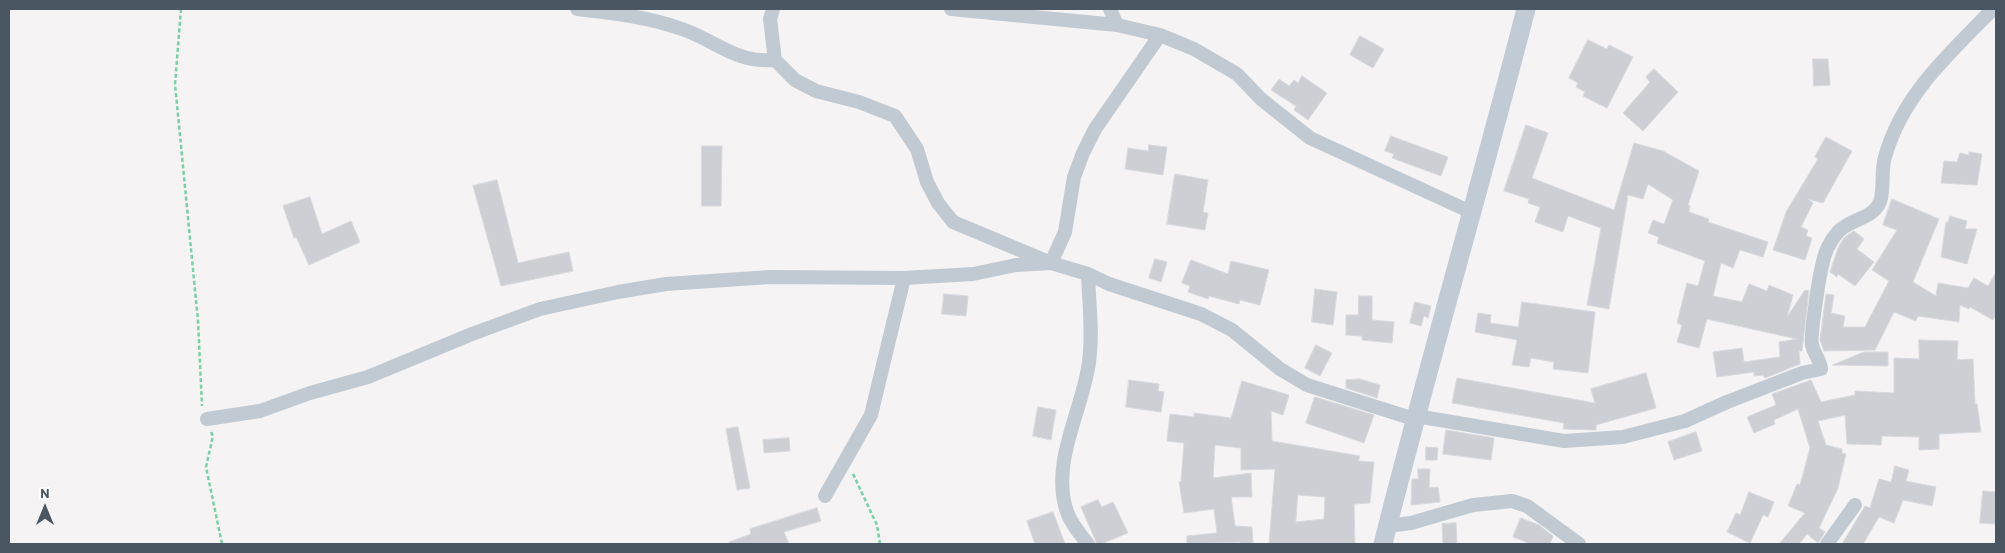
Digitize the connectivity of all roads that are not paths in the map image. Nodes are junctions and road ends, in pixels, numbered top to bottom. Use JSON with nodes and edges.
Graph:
{"nodes":[{"id":1,"x":577,"y":9,"type":"edge"},
{"id":2,"x":773,"y":9,"type":"edge"},
{"id":3,"x":951,"y":9,"type":"edge"},
{"id":4,"x":1110,"y":9,"type":"edge"},
{"id":5,"x":1526,"y":9,"type":"edge"},
{"id":6,"x":1993,"y":9,"type":"edge"},
{"id":7,"x":1117,"y":25,"type":"junction"},
{"id":8,"x":1160,"y":35,"type":"junction"},
{"id":9,"x":775,"y":60,"type":"junction"},
{"id":10,"x":1472,"y":213,"type":"junction"},
{"id":11,"x":1051,"y":263,"type":"junction"},
{"id":12,"x":1088,"y":274,"type":"junction"},
{"id":13,"x":904,"y":278,"type":"junction"},
{"id":14,"x":207,"y":419,"type":"road end"},
{"id":15,"x":1414,"y":419,"type":"junction"},
{"id":16,"x":824,"y":496,"type":"dead end"},
{"id":17,"x":1855,"y":505,"type":"dead end"},
{"id":18,"x":1388,"y":526,"type":"junction"},
{"id":19,"x":1088,"y":544,"type":"edge"},
{"id":20,"x":1383,"y":544,"type":"edge"},
{"id":21,"x":1579,"y":544,"type":"edge"},
{"id":22,"x":1827,"y":544,"type":"edge"}],
"edges":[{"from":1,"to":9,"type":"street"},
{"from":2,"to":9,"type":"street"},
{"from":3,"to":7,"type":"street"},
{"from":4,"to":7,"type":"street"},
{"from":5,"to":10,"type":"main road"},
{"from":6,"to":15,"type":"street"},
{"from":7,"to":8,"type":"street"},
{"from":8,"to":10,"type":"street"},
{"from":8,"to":11,"type":"street"},
{"from":9,"to":11,"type":"street"},
{"from":10,"to":15,"type":"main road"},
{"from":11,"to":12,"type":"street"},
{"from":11,"to":13,"type":"street"},
{"from":12,"to":15,"type":"street"},
{"from":12,"to":19,"type":"street"},
{"from":13,"to":14,"type":"street"},
{"from":13,"to":16,"type":"street"},
{"from":15,"to":18,"type":"main road"},
{"from":17,"to":22,"type":"street"},
{"from":18,"to":20,"type":"main road"},
{"from":18,"to":21,"type":"street"}]}
